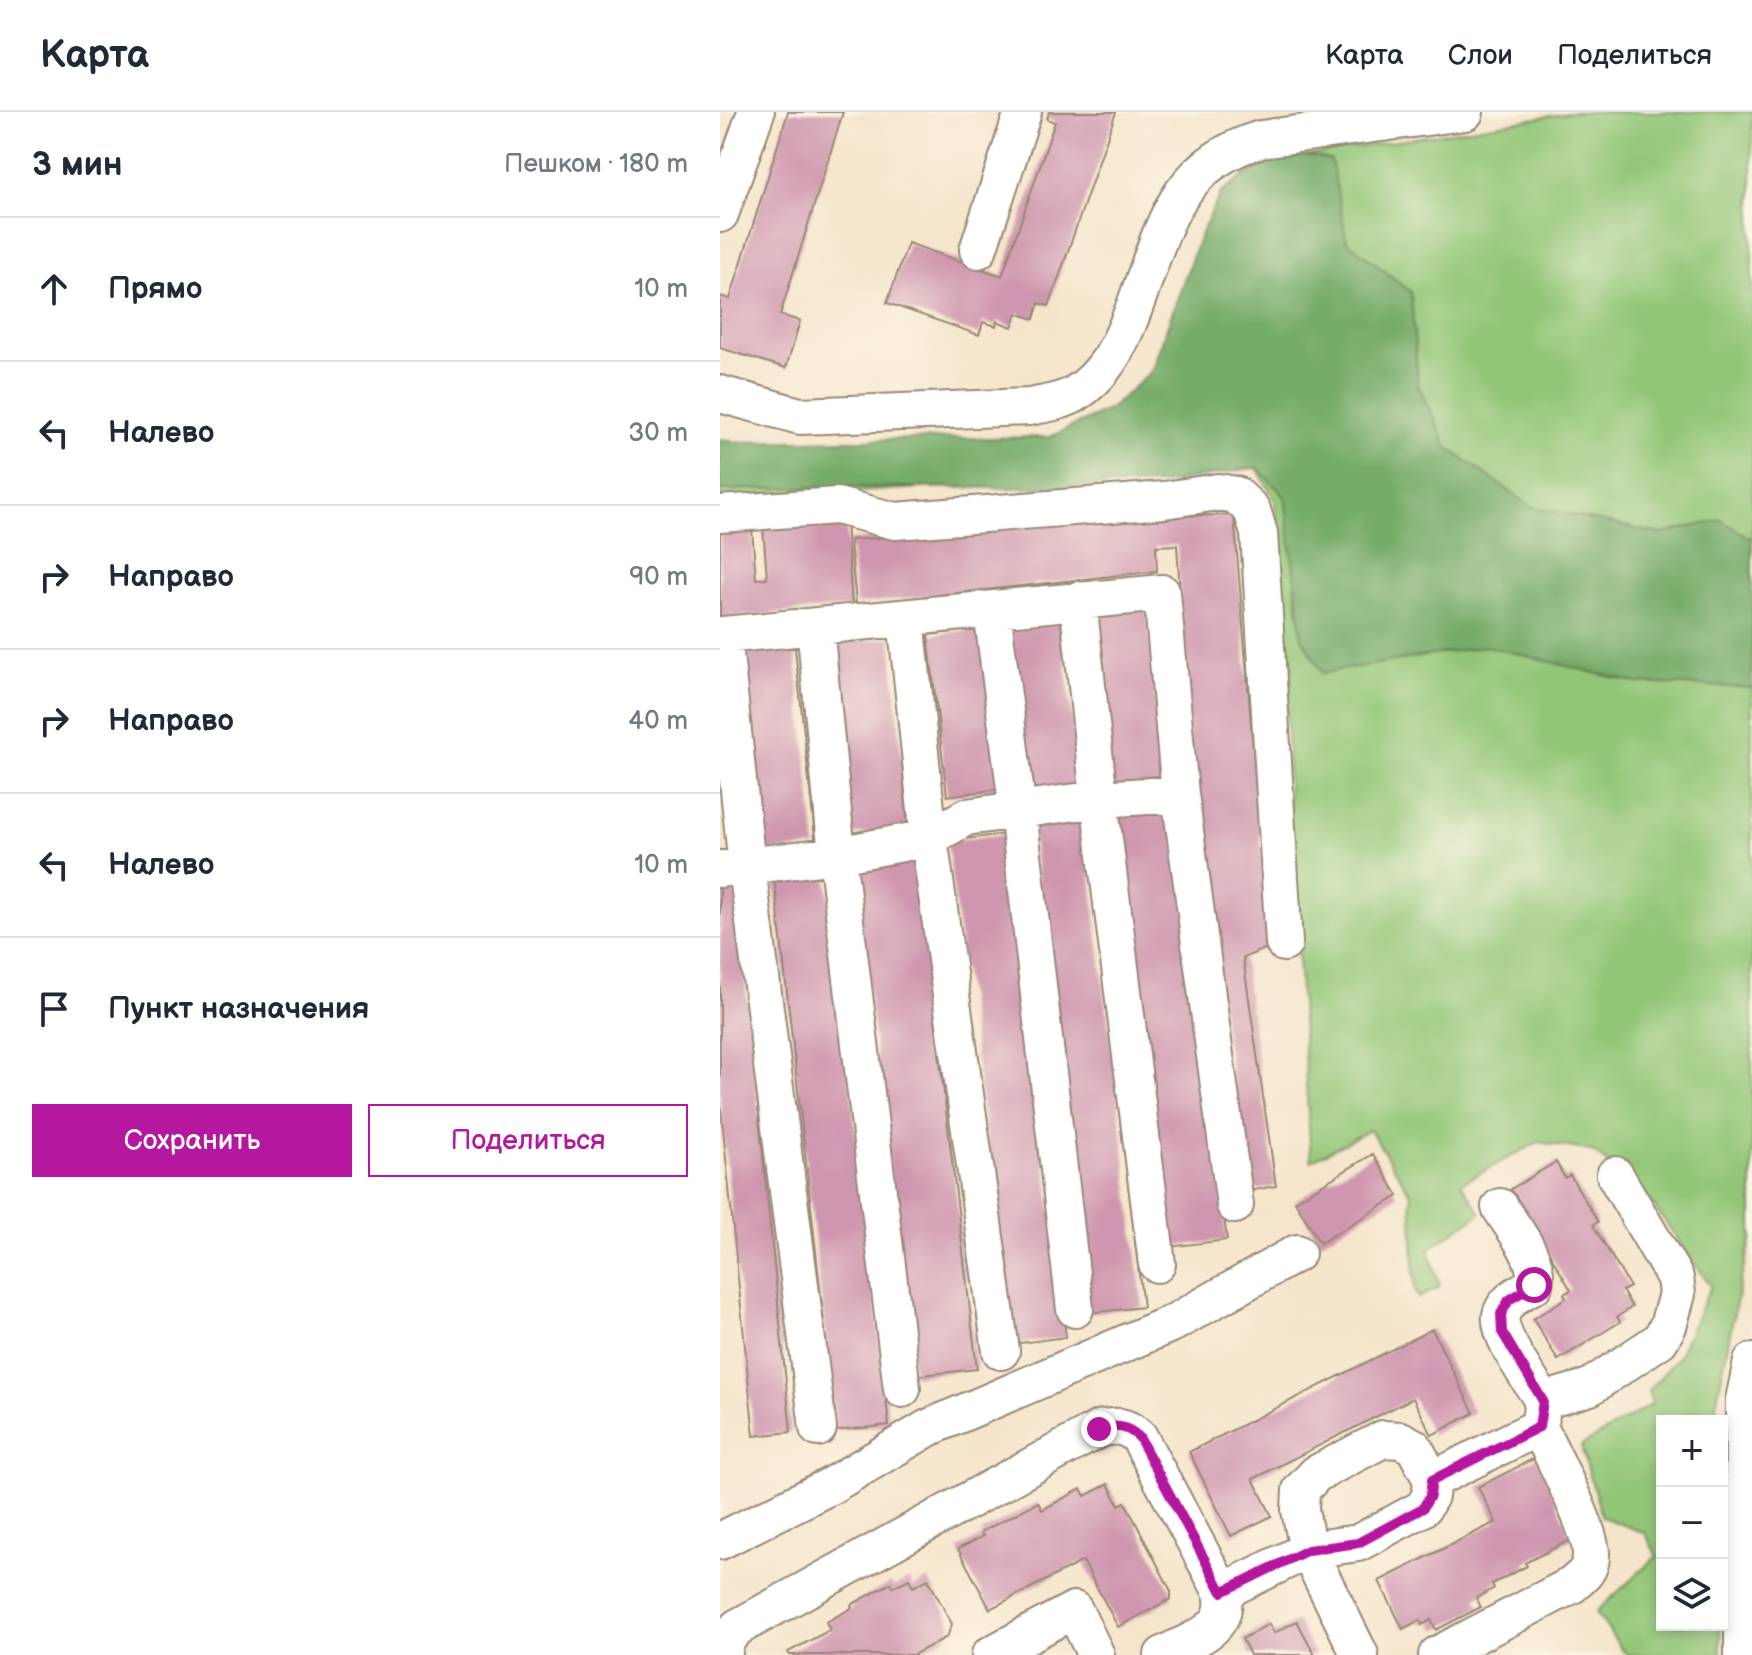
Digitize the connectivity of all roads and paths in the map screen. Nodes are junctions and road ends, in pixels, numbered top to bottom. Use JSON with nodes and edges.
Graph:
{"nodes":[{"id":1,"x":756,"y":112,"type":"edge"},
{"id":2,"x":1023,"y":112,"type":"edge"},
{"id":3,"x":1465,"y":112,"type":"edge"},
{"id":4,"x":1417,"y":116,"type":"edge"},
{"id":5,"x":720,"y":214,"type":"edge"},
{"id":6,"x":978,"y":250,"type":"dead end"},
{"id":7,"x":720,"y":394,"type":"edge"},
{"id":8,"x":720,"y":514,"type":"edge"},
{"id":9,"x":1078,"y":600,"type":"junction"},
{"id":10,"x":992,"y":611,"type":"junction"},
{"id":11,"x":906,"y":619,"type":"junction"},
{"id":12,"x":815,"y":626,"type":"junction"},
{"id":13,"x":1180,"y":794,"type":"junction"},
{"id":14,"x":1099,"y":799,"type":"junction"},
{"id":15,"x":1018,"y":811,"type":"junction"},
{"id":16,"x":929,"y":838,"type":"junction"},
{"id":17,"x":837,"y":855,"type":"junction"},
{"id":18,"x":733,"y":868,"type":"edge"},
{"id":19,"x":1284,"y":943,"type":"dead end"},
{"id":20,"x":1615,"y":1175,"type":"dead end"},
{"id":21,"x":1235,"y":1205,"type":"dead end"},
{"id":22,"x":1500,"y":1207,"type":"dead end"},
{"id":23,"x":1297,"y":1253,"type":"dead end"},
{"id":24,"x":1157,"y":1264,"type":"dead end"},
{"id":25,"x":1075,"y":1309,"type":"dead end"},
{"id":26,"x":1001,"y":1351,"type":"dead end"},
{"id":27,"x":1752,"y":1362,"type":"edge"},
{"id":28,"x":902,"y":1389,"type":"dead end"},
{"id":29,"x":1541,"y":1414,"type":"junction"},
{"id":30,"x":818,"y":1428,"type":"dead end"},
{"id":31,"x":1432,"y":1480,"type":"junction"},
{"id":32,"x":720,"y":1541,"type":"edge"},
{"id":33,"x":1308,"y":1550,"type":"junction"},
{"id":34,"x":1748,"y":1575,"type":"edge"},
{"id":35,"x":1222,"y":1592,"type":"junction"},
{"id":36,"x":723,"y":1650,"type":"edge"},
{"id":37,"x":990,"y":1655,"type":"edge"},
{"id":38,"x":1096,"y":1655,"type":"edge"},
{"id":39,"x":1163,"y":1655,"type":"edge"},
{"id":40,"x":1360,"y":1655,"type":"edge"},
{"id":41,"x":1437,"y":1655,"type":"edge"},
{"id":42,"x":1743,"y":1655,"type":"edge"}],
"edges":[{"from":1,"to":5,"type":"street"},
{"from":2,"to":6,"type":"street"},
{"from":3,"to":4,"type":"street"},
{"from":4,"to":7,"type":"street"},
{"from":8,"to":19,"type":"street"},
{"from":9,"to":10,"type":"street"},
{"from":9,"to":13,"type":"street"},
{"from":9,"to":14,"type":"street"},
{"from":10,"to":11,"type":"street"},
{"from":10,"to":15,"type":"street"},
{"from":11,"to":12,"type":"street"},
{"from":11,"to":16,"type":"street"},
{"from":12,"to":17,"type":"street"},
{"from":12,"to":18,"type":"street"},
{"from":13,"to":14,"type":"street"},
{"from":13,"to":21,"type":"street"},
{"from":14,"to":15,"type":"street"},
{"from":14,"to":24,"type":"street"},
{"from":15,"to":16,"type":"street"},
{"from":15,"to":25,"type":"street"},
{"from":16,"to":17,"type":"street"},
{"from":16,"to":26,"type":"street"},
{"from":17,"to":18,"type":"street"},
{"from":17,"to":28,"type":"street"},
{"from":18,"to":30,"type":"street"},
{"from":20,"to":29,"type":"street"},
{"from":22,"to":29,"type":"street"},
{"from":23,"to":32,"type":"street"},
{"from":27,"to":34,"type":"street"},
{"from":29,"to":31,"type":"street"},
{"from":29,"to":41,"type":"street"},
{"from":31,"to":33,"type":"street"},
{"from":31,"to":33,"type":"street"},
{"from":33,"to":35,"type":"street"},
{"from":33,"to":40,"type":"street"},
{"from":34,"to":42,"type":"street"},
{"from":35,"to":36,"type":"street"},
{"from":35,"to":39,"type":"street"},
{"from":37,"to":38,"type":"street"}]}
